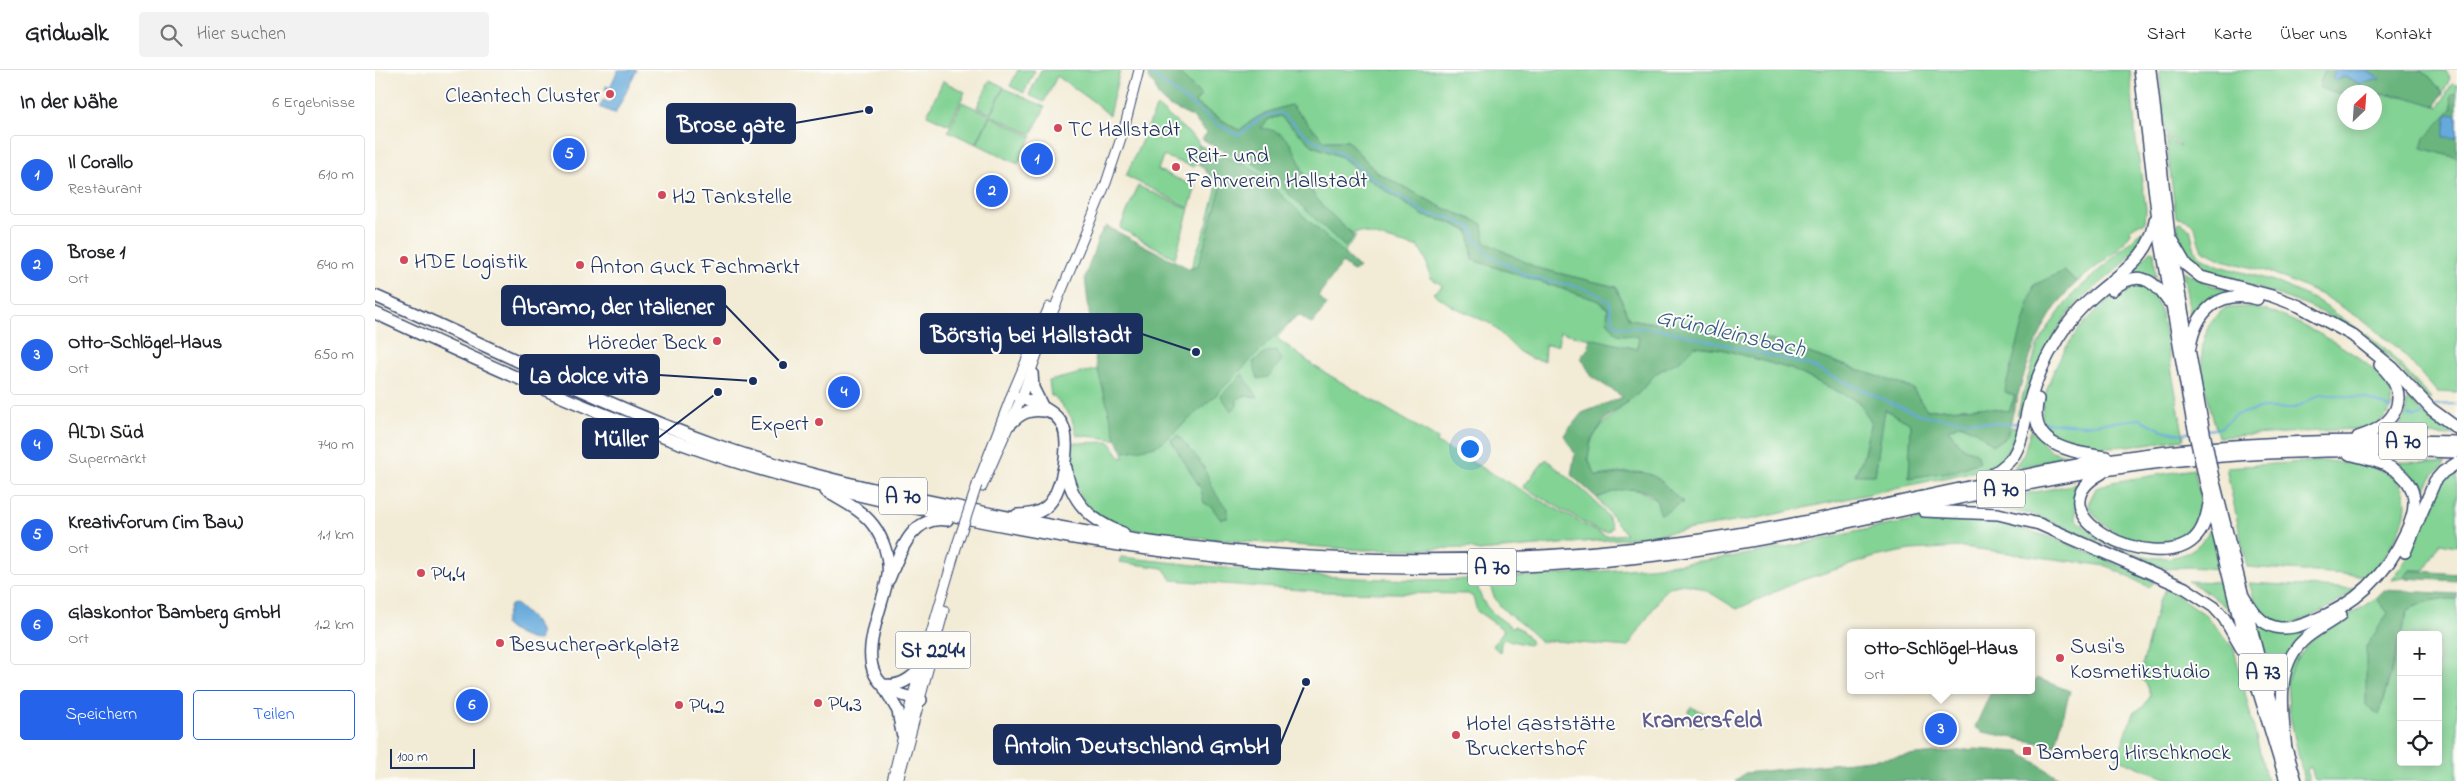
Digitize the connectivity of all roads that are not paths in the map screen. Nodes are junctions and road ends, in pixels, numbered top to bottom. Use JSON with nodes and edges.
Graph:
{"nodes":[{"id":1,"x":1139,"y":70,"type":"edge"},
{"id":2,"x":2140,"y":70,"type":"edge"},
{"id":3,"x":2149,"y":70,"type":"edge"},
{"id":4,"x":1129,"y":108,"type":"junction"},
{"id":5,"x":2150,"y":123,"type":"junction"},
{"id":6,"x":2159,"y":208,"type":"junction"},
{"id":7,"x":2162,"y":236,"type":"junction"},
{"id":8,"x":375,"y":296,"type":"edge"},
{"id":9,"x":2171,"y":306,"type":"junction"},
{"id":10,"x":375,"y":314,"type":"edge"},
{"id":11,"x":2189,"y":354,"type":"junction"},
{"id":12,"x":1032,"y":373,"type":"junction"},
{"id":13,"x":1017,"y":396,"type":"junction"},
{"id":14,"x":1045,"y":409,"type":"junction"},
{"id":15,"x":2031,"y":416,"type":"junction"},
{"id":16,"x":2197,"y":423,"type":"junction"},
{"id":17,"x":1010,"y":424,"type":"junction"},
{"id":18,"x":2457,"y":428,"type":"edge"},
{"id":19,"x":2349,"y":440,"type":"junction"},
{"id":20,"x":2457,"y":442,"type":"edge"},
{"id":21,"x":2324,"y":450,"type":"junction"},
{"id":22,"x":2457,"y":452,"type":"edge"},
{"id":23,"x":1065,"y":459,"type":"junction"},
{"id":24,"x":2117,"y":459,"type":"junction"},
{"id":25,"x":2457,"y":463,"type":"edge"},
{"id":26,"x":2108,"y":469,"type":"junction"},
{"id":27,"x":2209,"y":479,"type":"junction"},
{"id":28,"x":815,"y":485,"type":"junction"},
{"id":29,"x":980,"y":486,"type":"junction"},
{"id":30,"x":1974,"y":486,"type":"junction"},
{"id":31,"x":2209,"y":500,"type":"junction"},
{"id":32,"x":1895,"y":512,"type":"junction"},
{"id":33,"x":990,"y":514,"type":"junction"},
{"id":34,"x":976,"y":521,"type":"junction"},
{"id":35,"x":1150,"y":542,"type":"junction"},
{"id":36,"x":959,"y":546,"type":"junction"},
{"id":37,"x":2228,"y":561,"type":"junction"},
{"id":38,"x":2386,"y":573,"type":"junction"},
{"id":39,"x":885,"y":590,"type":"junction"},
{"id":40,"x":2237,"y":590,"type":"junction"},
{"id":41,"x":2364,"y":595,"type":"junction"},
{"id":42,"x":2250,"y":663,"type":"junction"},
{"id":43,"x":921,"y":667,"type":"junction"},
{"id":44,"x":883,"y":685,"type":"junction"},
{"id":45,"x":916,"y":699,"type":"junction"},
{"id":46,"x":903,"y":733,"type":"junction"},
{"id":47,"x":2286,"y":751,"type":"junction"},
{"id":48,"x":892,"y":781,"type":"edge"},
{"id":49,"x":898,"y":781,"type":"edge"},
{"id":50,"x":2286,"y":781,"type":"edge"},
{"id":51,"x":2296,"y":781,"type":"edge"}],
"edges":[{"from":1,"to":4,"type":"main road","number":"St 2244"},
{"from":2,"to":5,"type":"highway","number":"A 73"},
{"from":3,"to":5,"type":"highway","number":"A 73"},
{"from":4,"to":12,"type":"main road","number":"St 2244"},
{"from":4,"to":13,"type":"main road","number":"St 2244"},
{"from":5,"to":6,"type":"highway","number":"A 73"},
{"from":6,"to":7,"type":"highway"},
{"from":6,"to":7,"type":"highway","number":"A 73"},
{"from":7,"to":9,"type":"highway","number":"A 73"},
{"from":7,"to":11,"type":"highway","number":"A 73"},
{"from":7,"to":15,"type":"highway"},
{"from":7,"to":18,"type":"highway"},
{"from":8,"to":33,"type":"highway","number":"A 70"},
{"from":9,"to":15,"type":"highway"},
{"from":9,"to":16,"type":"highway","number":"A 73"},
{"from":10,"to":28,"type":"highway","number":"A 70"},
{"from":11,"to":16,"type":"highway","number":"A 73"},
{"from":11,"to":19,"type":"highway"},
{"from":12,"to":13,"type":"main road","number":"St 2244"},
{"from":12,"to":14,"type":"highway"},
{"from":13,"to":14,"type":"highway"},
{"from":13,"to":17,"type":"main road","number":"St 2244"},
{"from":13,"to":29,"type":"main road","number":"St 2244"},
{"from":14,"to":17,"type":"highway"},
{"from":14,"to":23,"type":"highway"},
{"from":15,"to":24,"type":"highway"},
{"from":15,"to":30,"type":"highway"},
{"from":16,"to":27,"type":"highway","number":"A 73","bridge":true},
{"from":17,"to":29,"type":"main road","number":"St 2244"},
{"from":19,"to":20,"type":"highway","number":"A 70"},
{"from":19,"to":24,"type":"highway","number":"A 70"},
{"from":21,"to":22,"type":"highway","number":"A 70"},
{"from":21,"to":26,"type":"highway","number":"A 70"},
{"from":21,"to":38,"type":"highway"},
{"from":23,"to":33,"type":"highway"},
{"from":23,"to":35,"type":"highway"},
{"from":24,"to":30,"type":"highway","number":"A 70"},
{"from":25,"to":38,"type":"highway"},
{"from":26,"to":31,"type":"highway"},
{"from":26,"to":32,"type":"highway","number":"A 70"},
{"from":27,"to":31,"type":"highway","number":"A 73"},
{"from":27,"to":37,"type":"highway","number":"A 73"},
{"from":28,"to":34,"type":"highway","number":"A 70"},
{"from":28,"to":39,"type":"highway"},
{"from":29,"to":36,"type":"main road","number":"St 2244"},
{"from":30,"to":35,"type":"highway","number":"A 70"},
{"from":31,"to":37,"type":"highway","number":"A 73"},
{"from":32,"to":34,"type":"highway","number":"A 70"},
{"from":32,"to":42,"type":"highway"},
{"from":33,"to":35,"type":"highway","number":"A 70"},
{"from":34,"to":39,"type":"highway"},
{"from":36,"to":43,"type":"main road","number":"St 2244"},
{"from":36,"to":45,"type":"main road","number":"St 2244"},
{"from":37,"to":40,"type":"highway","number":"A 73"},
{"from":38,"to":41,"type":"highway"},
{"from":39,"to":44,"type":"highway"},
{"from":40,"to":41,"type":"highway"},
{"from":40,"to":42,"type":"highway","number":"A 73"},
{"from":40,"to":47,"type":"highway","number":"A 73"},
{"from":41,"to":47,"type":"highway"},
{"from":42,"to":50,"type":"highway","number":"A 73"},
{"from":43,"to":44,"type":"highway"},
{"from":43,"to":45,"type":"main road","number":"St 2244"},
{"from":44,"to":45,"type":"highway"},
{"from":44,"to":46,"type":"highway"},
{"from":45,"to":46,"type":"main road","number":"St 2244"},
{"from":45,"to":49,"type":"main road","number":"St 2244"},
{"from":46,"to":48,"type":"main road","number":"St 2244"},
{"from":47,"to":51,"type":"highway","number":"A 73"}]}
